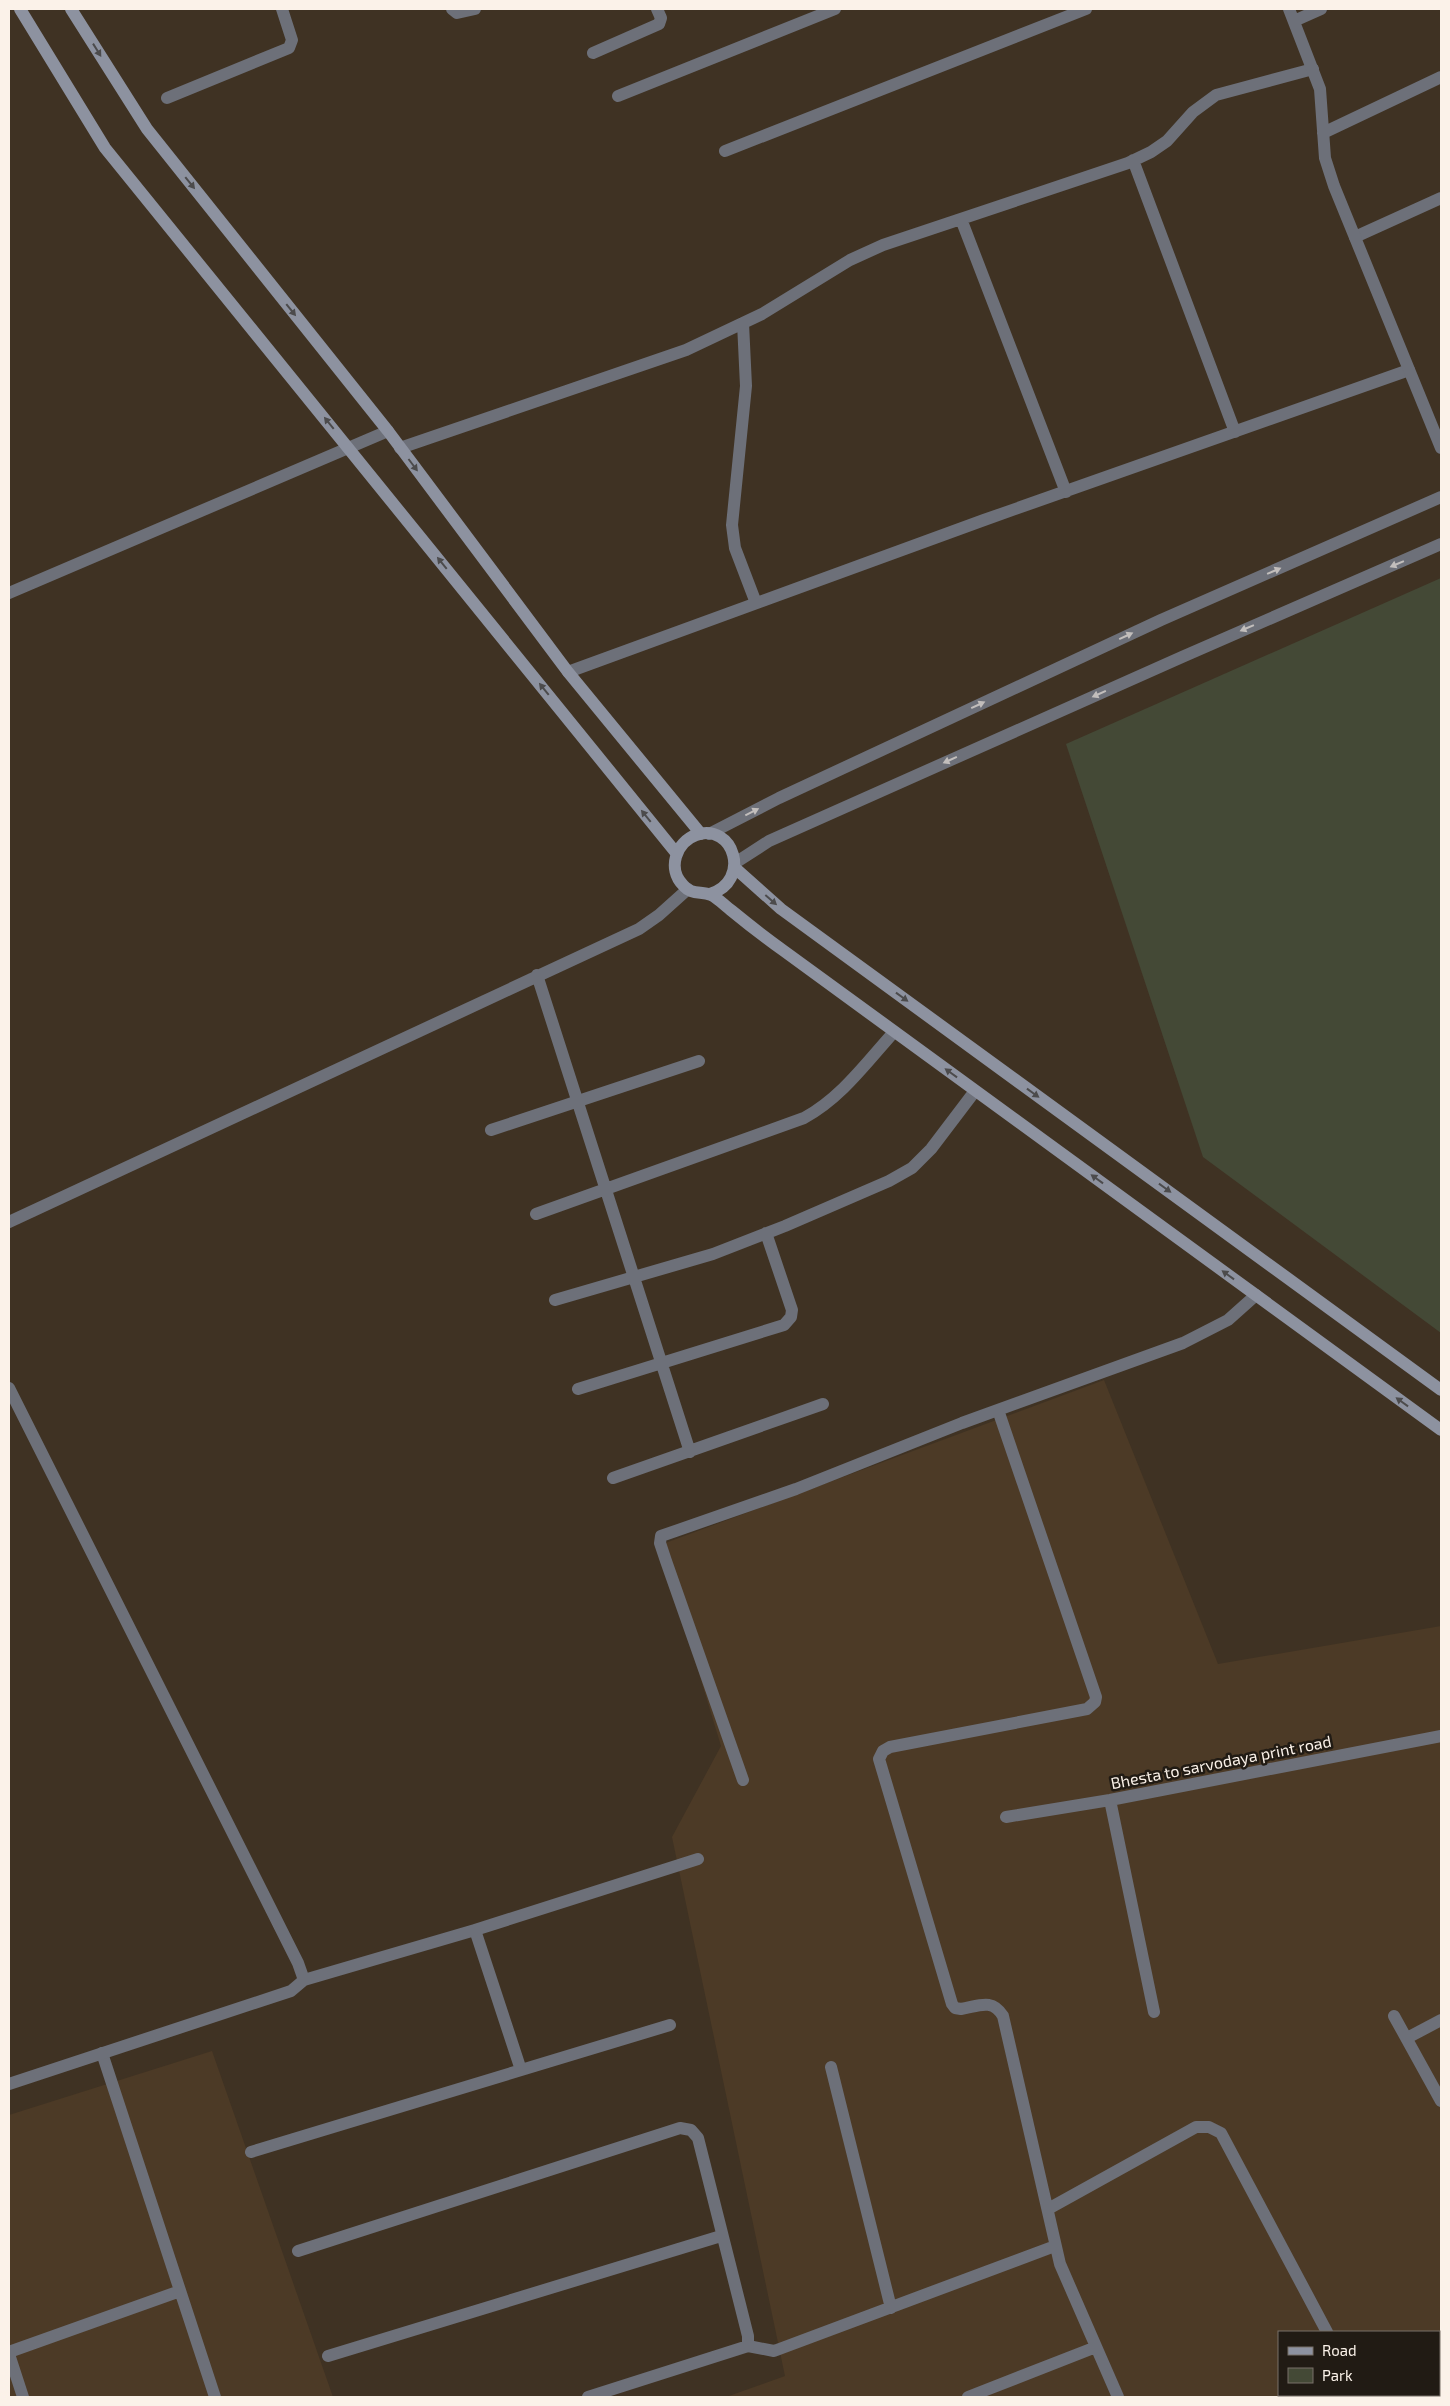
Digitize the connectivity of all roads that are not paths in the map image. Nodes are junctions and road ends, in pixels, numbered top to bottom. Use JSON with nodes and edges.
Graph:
{"nodes":[{"id":1,"x":20,"y":9,"type":"edge"},
{"id":2,"x":71,"y":9,"type":"edge"},
{"id":3,"x":282,"y":9,"type":"edge"},
{"id":4,"x":452,"y":9,"type":"edge"},
{"id":5,"x":475,"y":9,"type":"edge"},
{"id":6,"x":657,"y":9,"type":"edge"},
{"id":7,"x":835,"y":9,"type":"edge"},
{"id":8,"x":1086,"y":9,"type":"edge"},
{"id":9,"x":1321,"y":9,"type":"edge"},
{"id":10,"x":1291,"y":15,"type":"edge"},
{"id":11,"x":593,"y":53,"type":"dead end"},
{"id":12,"x":1314,"y":69,"type":"junction"},
{"id":13,"x":1441,"y":78,"type":"edge"},
{"id":14,"x":618,"y":96,"type":"dead end"},
{"id":15,"x":167,"y":98,"type":"dead end"},
{"id":16,"x":1323,"y":133,"type":"junction"},
{"id":17,"x":725,"y":151,"type":"dead end"},
{"id":18,"x":1133,"y":160,"type":"junction"},
{"id":19,"x":1441,"y":198,"type":"edge"},
{"id":20,"x":961,"y":219,"type":"junction"},
{"id":21,"x":1355,"y":237,"type":"junction"},
{"id":22,"x":743,"y":323,"type":"junction"},
{"id":23,"x":1409,"y":370,"type":"junction"},
{"id":24,"x":388,"y":431,"type":"junction"},
{"id":25,"x":1235,"y":432,"type":"junction"},
{"id":26,"x":400,"y":448,"type":"junction"},
{"id":27,"x":1441,"y":448,"type":"edge"},
{"id":28,"x":350,"y":449,"type":"junction"},
{"id":29,"x":1066,"y":492,"type":"junction"},
{"id":30,"x":1441,"y":497,"type":"edge"},
{"id":31,"x":1441,"y":544,"type":"edge"},
{"id":32,"x":9,"y":593,"type":"edge"},
{"id":33,"x":756,"y":603,"type":"junction"},
{"id":34,"x":568,"y":672,"type":"junction"},
{"id":35,"x":705,"y":834,"type":"junction"},
{"id":36,"x":677,"y":854,"type":"junction"},
{"id":37,"x":735,"y":866,"type":"junction"},
{"id":38,"x":688,"y":889,"type":"junction"},
{"id":39,"x":710,"y":894,"type":"junction"},
{"id":40,"x":537,"y":976,"type":"junction"},
{"id":41,"x":894,"y":1032,"type":"junction"},
{"id":42,"x":699,"y":1061,"type":"dead end"},
{"id":43,"x":975,"y":1091,"type":"junction"},
{"id":44,"x":578,"y":1103,"type":"junction"},
{"id":45,"x":491,"y":1130,"type":"dead end"},
{"id":46,"x":606,"y":1190,"type":"junction"},
{"id":47,"x":536,"y":1214,"type":"dead end"},
{"id":48,"x":9,"y":1222,"type":"edge"},
{"id":49,"x":766,"y":1234,"type":"junction"},
{"id":50,"x":634,"y":1277,"type":"junction"},
{"id":51,"x":1256,"y":1295,"type":"junction"},
{"id":52,"x":555,"y":1300,"type":"dead end"},
{"id":53,"x":661,"y":1364,"type":"junction"},
{"id":54,"x":9,"y":1388,"type":"edge"},
{"id":55,"x":578,"y":1389,"type":"dead end"},
{"id":56,"x":1441,"y":1390,"type":"edge"},
{"id":57,"x":823,"y":1404,"type":"dead end"},
{"id":58,"x":998,"y":1410,"type":"junction"},
{"id":59,"x":1441,"y":1430,"type":"edge"},
{"id":60,"x":690,"y":1452,"type":"junction"},
{"id":61,"x":613,"y":1478,"type":"dead end"},
{"id":62,"x":1441,"y":1736,"type":"edge"},
{"id":63,"x":743,"y":1780,"type":"dead end"},
{"id":64,"x":1110,"y":1800,"type":"junction"},
{"id":65,"x":1006,"y":1817,"type":"dead end"},
{"id":66,"x":698,"y":1859,"type":"dead end"},
{"id":67,"x":475,"y":1930,"type":"junction"},
{"id":68,"x":304,"y":1980,"type":"junction"},
{"id":69,"x":1154,"y":2012,"type":"dead end"},
{"id":70,"x":1394,"y":2016,"type":"dead end"},
{"id":71,"x":1441,"y":2020,"type":"edge"},
{"id":72,"x":670,"y":2025,"type":"dead end"},
{"id":73,"x":1407,"y":2038,"type":"junction"},
{"id":74,"x":102,"y":2053,"type":"junction"},
{"id":75,"x":831,"y":2067,"type":"dead end"},
{"id":76,"x":521,"y":2070,"type":"junction"},
{"id":77,"x":9,"y":2084,"type":"edge"},
{"id":78,"x":1441,"y":2101,"type":"edge"},
{"id":79,"x":251,"y":2152,"type":"dead end"},
{"id":80,"x":1048,"y":2209,"type":"junction"},
{"id":81,"x":722,"y":2236,"type":"junction"},
{"id":82,"x":1055,"y":2246,"type":"junction"},
{"id":83,"x":298,"y":2251,"type":"dead end"},
{"id":84,"x":180,"y":2291,"type":"junction"},
{"id":85,"x":891,"y":2308,"type":"junction"},
{"id":86,"x":1326,"y":2331,"type":"edge"},
{"id":87,"x":748,"y":2346,"type":"junction"},
{"id":88,"x":1096,"y":2348,"type":"junction"},
{"id":89,"x":9,"y":2353,"type":"edge"},
{"id":90,"x":328,"y":2356,"type":"dead end"},
{"id":91,"x":23,"y":2397,"type":"edge"},
{"id":92,"x":215,"y":2397,"type":"edge"},
{"id":93,"x":588,"y":2397,"type":"edge"},
{"id":94,"x":968,"y":2397,"type":"edge"},
{"id":95,"x":1118,"y":2397,"type":"edge"}],
"edges":[{"from":28,"to":1,"type":"main road","one_way":true},
{"from":2,"to":24,"type":"main road","one_way":true},
{"from":3,"to":15,"type":"street"},
{"from":4,"to":5,"type":"street"},
{"from":6,"to":11,"type":"street"},
{"from":7,"to":14,"type":"street"},
{"from":8,"to":17,"type":"street"},
{"from":9,"to":10,"type":"street"},
{"from":10,"to":12,"type":"street"},
{"from":12,"to":16,"type":"street"},
{"from":12,"to":18,"type":"street"},
{"from":13,"to":16,"type":"street"},
{"from":16,"to":21,"type":"street"},
{"from":18,"to":20,"type":"street"},
{"from":18,"to":25,"type":"street"},
{"from":19,"to":21,"type":"street"},
{"from":20,"to":22,"type":"street"},
{"from":20,"to":29,"type":"street"},
{"from":21,"to":23,"type":"street"},
{"from":22,"to":26,"type":"street"},
{"from":22,"to":33,"type":"street"},
{"from":23,"to":25,"type":"street"},
{"from":23,"to":27,"type":"street"},
{"from":24,"to":26,"type":"main road"},
{"from":24,"to":28,"type":"street"},
{"from":25,"to":29,"type":"street"},
{"from":26,"to":34,"type":"main road","one_way":true},
{"from":28,"to":32,"type":"street"},
{"from":36,"to":28,"type":"main road","one_way":true},
{"from":29,"to":33,"type":"street"},
{"from":35,"to":30,"type":"street","one_way":true},
{"from":31,"to":37,"type":"street","one_way":true},
{"from":33,"to":34,"type":"street"},
{"from":34,"to":35,"type":"main road"},
{"from":35,"to":36,"type":"main road"},
{"from":35,"to":37,"type":"main road"},
{"from":36,"to":38,"type":"main road"},
{"from":37,"to":39,"type":"main road"},
{"from":37,"to":56,"type":"main road","one_way":true},
{"from":38,"to":39,"type":"main road"},
{"from":38,"to":40,"type":"street"},
{"from":39,"to":41,"type":"main road"},
{"from":40,"to":44,"type":"street"},
{"from":40,"to":48,"type":"street"},
{"from":43,"to":41,"type":"main road","one_way":true},
{"from":41,"to":46,"type":"street"},
{"from":42,"to":44,"type":"street"},
{"from":43,"to":49,"type":"street"},
{"from":51,"to":43,"type":"main road","one_way":true},
{"from":44,"to":45,"type":"street"},
{"from":44,"to":46,"type":"street"},
{"from":46,"to":47,"type":"street"},
{"from":46,"to":50,"type":"street"},
{"from":49,"to":50,"type":"street"},
{"from":49,"to":53,"type":"street"},
{"from":50,"to":52,"type":"street"},
{"from":50,"to":53,"type":"street"},
{"from":51,"to":58,"type":"street"},
{"from":59,"to":51,"type":"main road","one_way":true},
{"from":53,"to":55,"type":"street"},
{"from":53,"to":60,"type":"street"},
{"from":54,"to":68,"type":"street"},
{"from":57,"to":60,"type":"street"},
{"from":58,"to":63,"type":"street"},
{"from":58,"to":80,"type":"street"},
{"from":60,"to":61,"type":"street"},
{"from":62,"to":64,"type":"street","name":"Bhesta to sarvodaya print road"},
{"from":64,"to":65,"type":"street","name":"Bhesta to sarvodaya print road"},
{"from":64,"to":69,"type":"street"},
{"from":66,"to":67,"type":"street"},
{"from":67,"to":68,"type":"street"},
{"from":67,"to":76,"type":"street"},
{"from":68,"to":74,"type":"street"},
{"from":70,"to":73,"type":"street"},
{"from":71,"to":73,"type":"street"},
{"from":72,"to":76,"type":"street"},
{"from":73,"to":78,"type":"street"},
{"from":74,"to":77,"type":"street"},
{"from":74,"to":84,"type":"street"},
{"from":75,"to":85,"type":"street"},
{"from":76,"to":79,"type":"street"},
{"from":80,"to":82,"type":"street"},
{"from":80,"to":86,"type":"street"},
{"from":81,"to":83,"type":"street"},
{"from":81,"to":87,"type":"street"},
{"from":81,"to":90,"type":"street"},
{"from":82,"to":85,"type":"street"},
{"from":82,"to":88,"type":"street"},
{"from":84,"to":89,"type":"street"},
{"from":84,"to":92,"type":"street"},
{"from":85,"to":87,"type":"street"},
{"from":87,"to":93,"type":"street"},
{"from":88,"to":94,"type":"street"},
{"from":88,"to":95,"type":"street"},
{"from":89,"to":91,"type":"street"}]}
